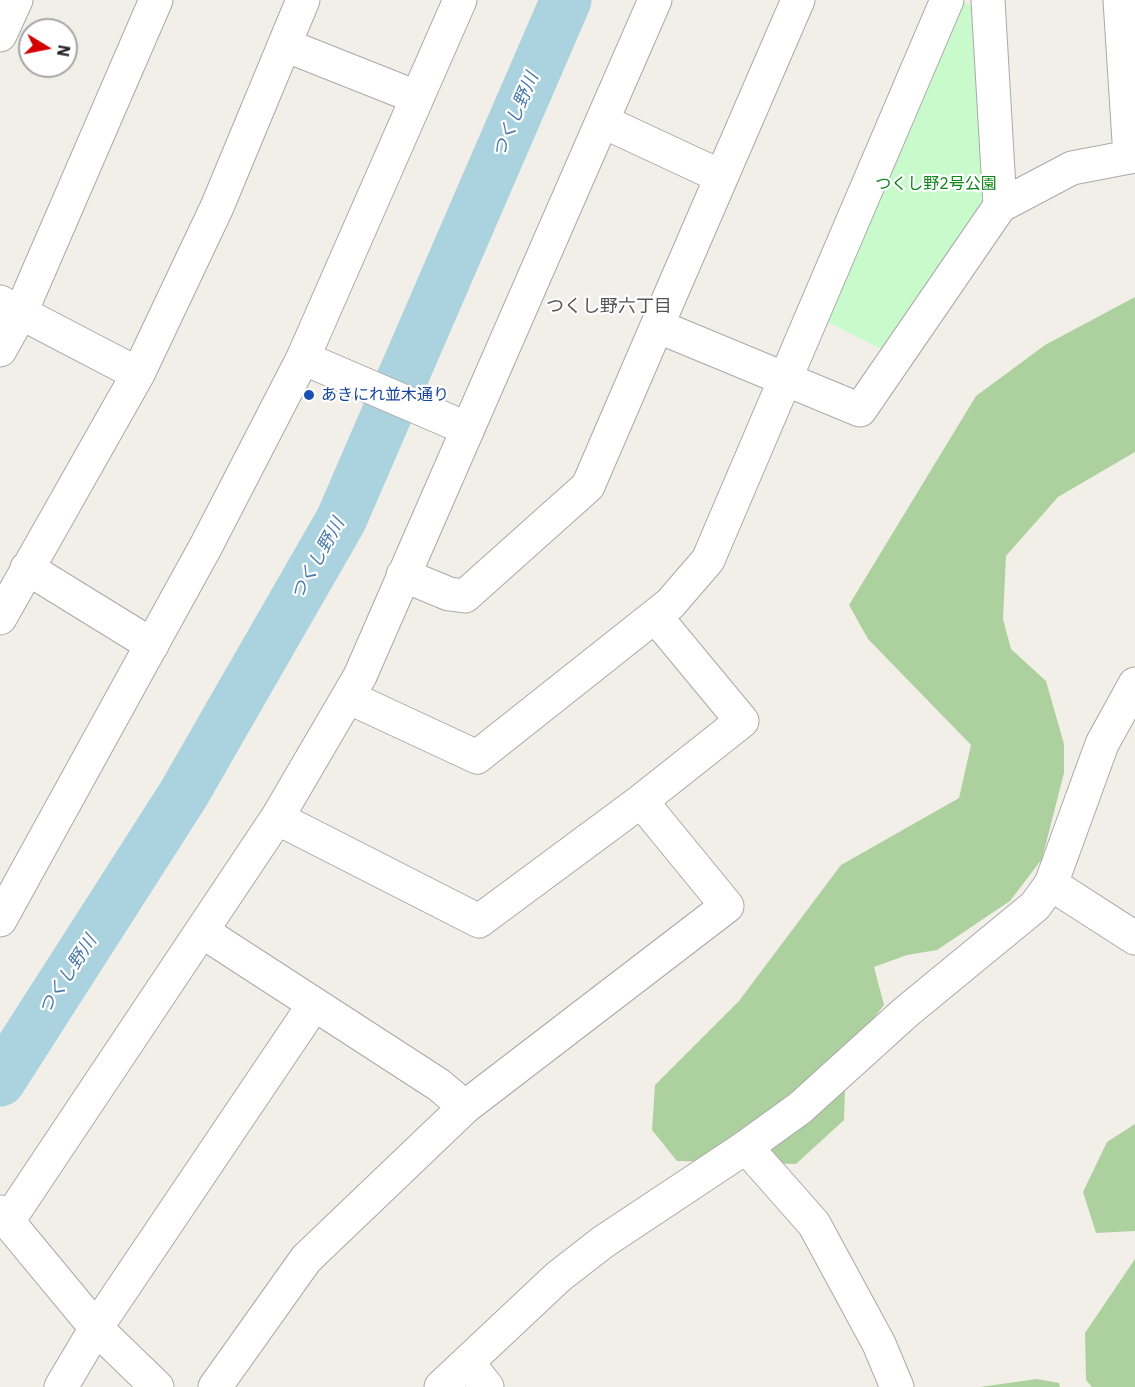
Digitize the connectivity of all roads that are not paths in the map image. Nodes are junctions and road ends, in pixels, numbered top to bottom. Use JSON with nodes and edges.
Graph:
{"nodes":[{"id":1,"x":16,"y":0,"type":"edge"},
{"id":2,"x":156,"y":0,"type":"edge"},
{"id":3,"x":303,"y":0,"type":"edge"},
{"id":4,"x":460,"y":0,"type":"edge"},
{"id":5,"x":655,"y":0,"type":"edge"},
{"id":6,"x":798,"y":0,"type":"edge"},
{"id":7,"x":947,"y":0,"type":"edge"},
{"id":8,"x":987,"y":0,"type":"edge"},
{"id":9,"x":1119,"y":0,"type":"edge"},
{"id":10,"x":0,"y":35,"type":"edge"},
{"id":11,"x":285,"y":45,"type":"junction"},
{"id":12,"x":416,"y":97,"type":"junction"},
{"id":13,"x":602,"y":121,"type":"junction"},
{"id":14,"x":1132,"y":156,"type":"edge"},
{"id":15,"x":720,"y":176,"type":"junction"},
{"id":16,"x":1000,"y":206,"type":"junction"},
{"id":17,"x":10,"y":307,"type":"edge"},
{"id":18,"x":657,"y":326,"type":"junction"},
{"id":19,"x":0,"y":350,"type":"edge"},
{"id":20,"x":303,"y":358,"type":"junction"},
{"id":21,"x":138,"y":374,"type":"junction"},
{"id":22,"x":786,"y":379,"type":"junction"},
{"id":23,"x":468,"y":429,"type":"junction"},
{"id":24,"x":27,"y":568,"type":"junction"},
{"id":25,"x":403,"y":575,"type":"junction"},
{"id":26,"x":656,"y":616,"type":"junction"},
{"id":27,"x":0,"y":618,"type":"edge"},
{"id":28,"x":152,"y":645,"type":"junction"},
{"id":29,"x":1135,"y":684,"type":"edge"},
{"id":30,"x":348,"y":697,"type":"junction"},
{"id":31,"x":640,"y":801,"type":"junction"},
{"id":32,"x":277,"y":818,"type":"junction"},
{"id":33,"x":1051,"y":884,"type":"junction"},
{"id":34,"x":0,"y":920,"type":"edge"},
{"id":35,"x":203,"y":932,"type":"junction"},
{"id":36,"x":1135,"y":938,"type":"edge"},
{"id":37,"x":314,"y":1006,"type":"junction"},
{"id":38,"x":465,"y":1107,"type":"junction"},
{"id":39,"x":747,"y":1147,"type":"junction"},
{"id":40,"x":4,"y":1216,"type":"edge"},
{"id":41,"x":96,"y":1328,"type":"junction"},
{"id":42,"x":478,"y":1375,"type":"edge"},
{"id":43,"x":61,"y":1387,"type":"edge"},
{"id":44,"x":157,"y":1387,"type":"edge"},
{"id":45,"x":215,"y":1387,"type":"edge"},
{"id":46,"x":441,"y":1387,"type":"edge"},
{"id":47,"x":897,"y":1387,"type":"edge"}],
"edges":[{"from":1,"to":10,"type":"street"},
{"from":2,"to":17,"type":"street"},
{"from":3,"to":11,"type":"street"},
{"from":4,"to":12,"type":"street"},
{"from":5,"to":13,"type":"street"},
{"from":6,"to":15,"type":"street"},
{"from":7,"to":22,"type":"street"},
{"from":8,"to":16,"type":"street"},
{"from":9,"to":14,"type":"street"},
{"from":11,"to":12,"type":"street"},
{"from":11,"to":21,"type":"street"},
{"from":12,"to":20,"type":"street"},
{"from":13,"to":15,"type":"street"},
{"from":13,"to":23,"type":"street"},
{"from":14,"to":16,"type":"street"},
{"from":15,"to":18,"type":"street"},
{"from":16,"to":22,"type":"street"},
{"from":17,"to":19,"type":"street"},
{"from":17,"to":21,"type":"street"},
{"from":18,"to":22,"type":"street"},
{"from":18,"to":25,"type":"street"},
{"from":20,"to":23,"type":"street"},
{"from":20,"to":28,"type":"street"},
{"from":21,"to":24,"type":"street"},
{"from":22,"to":26,"type":"street"},
{"from":23,"to":25,"type":"street"},
{"from":24,"to":27,"type":"street"},
{"from":24,"to":28,"type":"street"},
{"from":25,"to":30,"type":"street"},
{"from":26,"to":30,"type":"street"},
{"from":26,"to":31,"type":"street"},
{"from":28,"to":34,"type":"street"},
{"from":29,"to":33,"type":"street"},
{"from":30,"to":32,"type":"street"},
{"from":31,"to":32,"type":"street"},
{"from":31,"to":38,"type":"street"},
{"from":32,"to":35,"type":"street"},
{"from":33,"to":36,"type":"street"},
{"from":33,"to":39,"type":"street"},
{"from":35,"to":37,"type":"street"},
{"from":35,"to":40,"type":"street"},
{"from":37,"to":38,"type":"street"},
{"from":37,"to":41,"type":"street"},
{"from":38,"to":45,"type":"street"},
{"from":39,"to":42,"type":"street"},
{"from":39,"to":47,"type":"street"},
{"from":40,"to":41,"type":"street"},
{"from":41,"to":43,"type":"street"},
{"from":41,"to":44,"type":"street"},
{"from":42,"to":46,"type":"street"}]}
